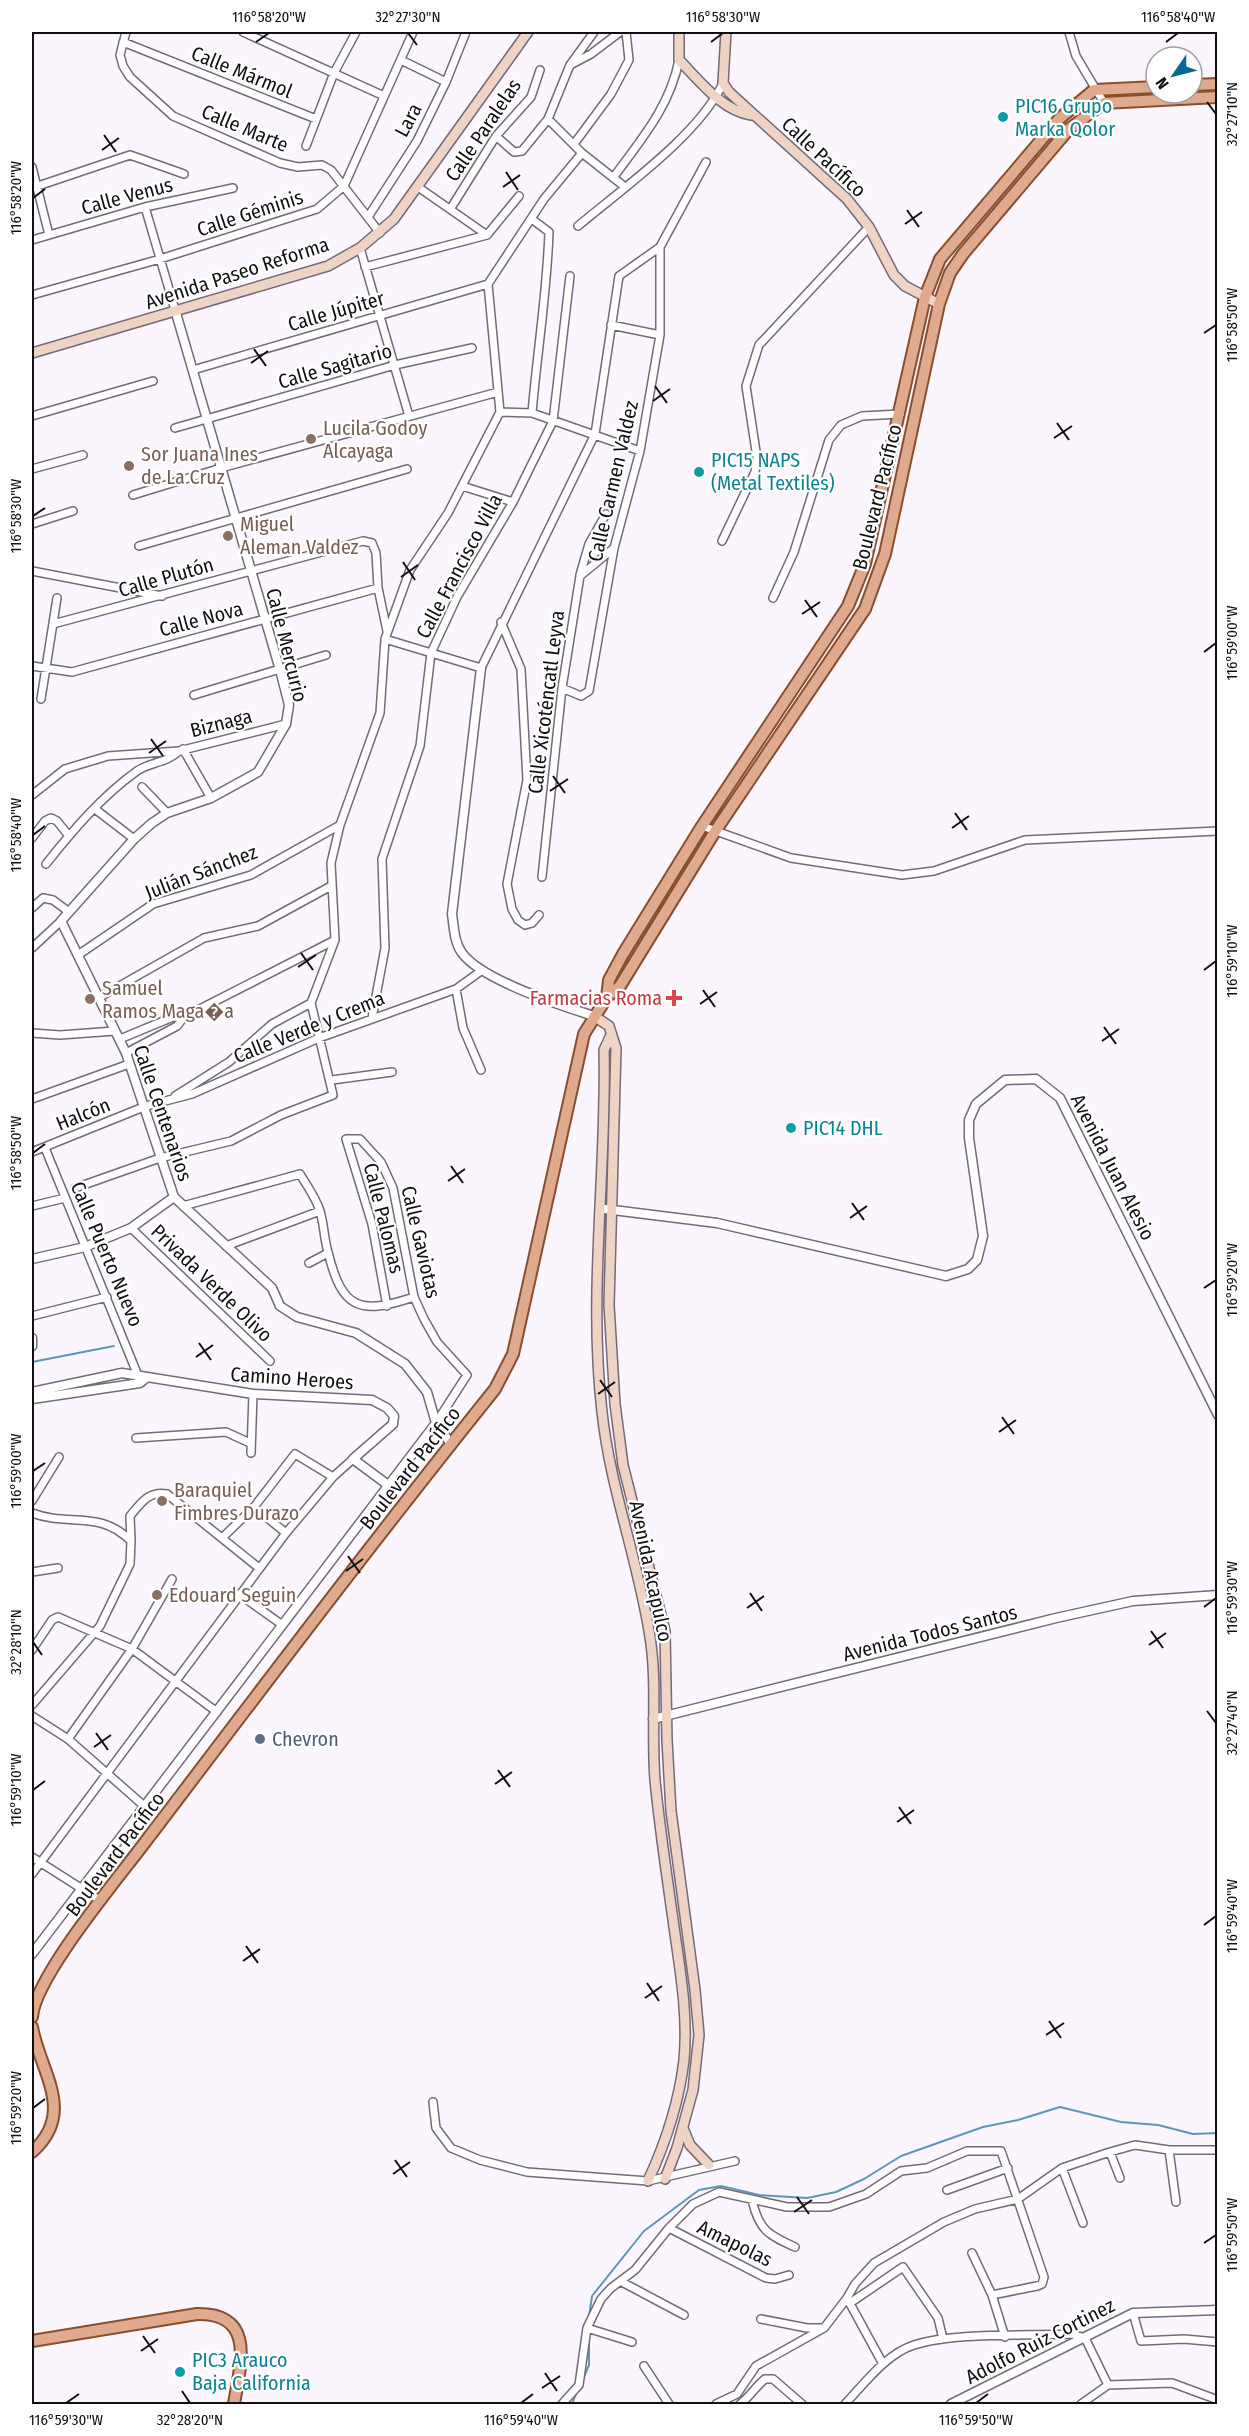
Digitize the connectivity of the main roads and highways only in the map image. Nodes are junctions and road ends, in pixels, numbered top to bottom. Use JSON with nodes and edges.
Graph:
{"nodes":[{"id":1,"x":528,"y":32,"type":"edge"},
{"id":2,"x":680,"y":32,"type":"edge"},
{"id":3,"x":726,"y":32,"type":"edge"},
{"id":4,"x":1144,"y":88,"type":"edge"},
{"id":5,"x":1218,"y":97,"type":"edge"},
{"id":6,"x":751,"y":115,"type":"junction"},
{"id":7,"x":925,"y":297,"type":"junction"},
{"id":8,"x":939,"y":304,"type":"junction"},
{"id":9,"x":32,"y":352,"type":"edge"},
{"id":10,"x":607,"y":997,"type":"junction"},
{"id":11,"x":594,"y":1016,"type":"junction"},
{"id":12,"x":611,"y":1035,"type":"junction"},
{"id":13,"x":32,"y":2017,"type":"edge"},
{"id":14,"x":32,"y":2028,"type":"edge"},
{"id":15,"x":682,"y":2128,"type":"junction"},
{"id":16,"x":32,"y":2152,"type":"edge"},
{"id":17,"x":709,"y":2165,"type":"road end"},
{"id":18,"x":665,"y":2178,"type":"road end"},
{"id":19,"x":648,"y":2181,"type":"road end"},
{"id":20,"x":32,"y":2341,"type":"edge"},
{"id":21,"x":234,"y":2404,"type":"edge"}],
"edges":[{"from":1,"to":9,"type":"main road","name":"Avenida Paseo Reforma"},
{"from":2,"to":6,"type":"main road","name":"Calle Pacífico"},
{"from":3,"to":6,"type":"main road","name":"Calle Pacífico"},
{"from":4,"to":7,"type":"main road","name":"Boulevard Pacífico"},
{"from":5,"to":8,"type":"main road","name":"Boulevard Pacífico"},
{"from":6,"to":7,"type":"main road","name":"Calle Pacífico"},
{"from":7,"to":8,"type":"main road","name":"Calle Pacífico"},
{"from":7,"to":10,"type":"main road","name":"Boulevard Pacífico"},
{"from":8,"to":10,"type":"main road","name":"Boulevard Pacífico"},
{"from":10,"to":11,"type":"main road","name":"Boulevard Pacífico"},
{"from":11,"to":12,"type":"main road"},
{"from":11,"to":13,"type":"main road","name":"Boulevard Pacífico"},
{"from":12,"to":15,"type":"main road","name":"Avenida Acapulco"},
{"from":12,"to":19,"type":"main road","name":"Avenida Acapulco"},
{"from":14,"to":16,"type":"main road"},
{"from":15,"to":17,"type":"main road"},
{"from":15,"to":18,"type":"main road","name":"Avenida Acapulco"},
{"from":20,"to":21,"type":"main road"}]}
